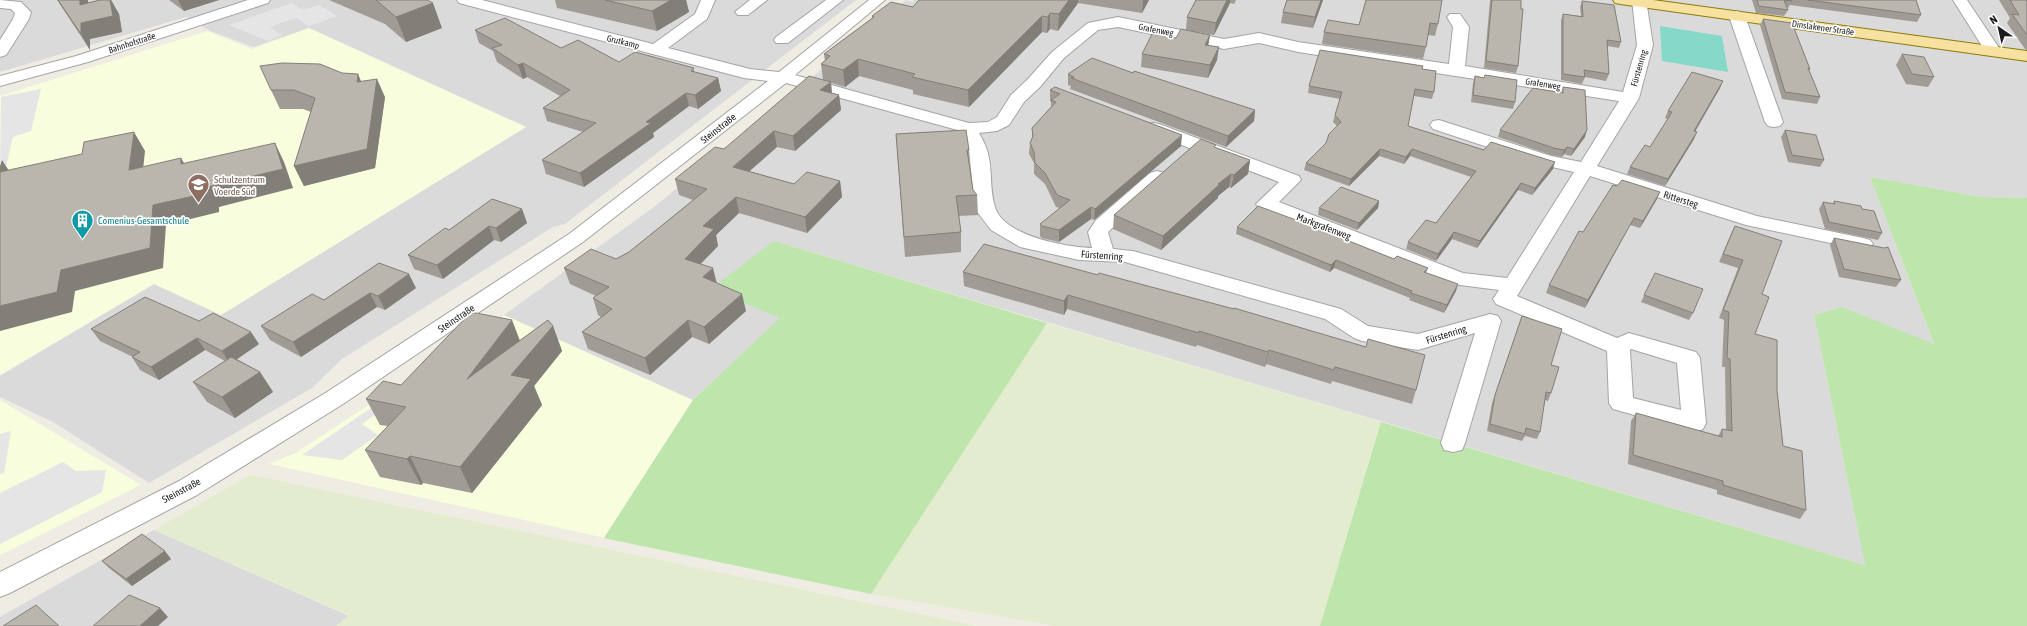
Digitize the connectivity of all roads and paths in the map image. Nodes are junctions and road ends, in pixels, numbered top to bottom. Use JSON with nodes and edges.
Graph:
{"nodes":[{"id":1,"x":263,"y":0,"type":"edge"},
{"id":2,"x":464,"y":0,"type":"edge"},
{"id":3,"x":509,"y":0,"type":"edge"},
{"id":4,"x":760,"y":0,"type":"edge"},
{"id":5,"x":836,"y":0,"type":"edge"},
{"id":6,"x":878,"y":0,"type":"edge"},
{"id":7,"x":1620,"y":0,"type":"edge"},
{"id":8,"x":1960,"y":0,"type":"edge"},
{"id":9,"x":708,"y":1,"type":"edge"},
{"id":10,"x":1639,"y":1,"type":"edge"},
{"id":11,"x":0,"y":3,"type":"edge"},
{"id":12,"x":490,"y":8,"type":"junction"},
{"id":13,"x":743,"y":12,"type":"dead end"},
{"id":14,"x":1455,"y":16,"type":"dead end"},
{"id":15,"x":1737,"y":16,"type":"junction"},
{"id":16,"x":782,"y":40,"type":"dead end"},
{"id":17,"x":655,"y":50,"type":"junction"},
{"id":18,"x":1993,"y":51,"type":"junction"},
{"id":19,"x":0,"y":52,"type":"edge"},
{"id":20,"x":2027,"y":56,"type":"edge"},
{"id":21,"x":1456,"y":70,"type":"junction"},
{"id":22,"x":783,"y":77,"type":"junction"},
{"id":23,"x":0,"y":81,"type":"edge"},
{"id":24,"x":1630,"y":98,"type":"junction"},
{"id":25,"x":1137,"y":122,"type":"edge"},
{"id":26,"x":1774,"y":122,"type":"dead end"},
{"id":27,"x":1439,"y":126,"type":"dead end"},
{"id":28,"x":968,"y":128,"type":"junction"},
{"id":29,"x":1196,"y":145,"type":"junction"},
{"id":30,"x":1586,"y":169,"type":"junction"},
{"id":31,"x":1880,"y":248,"type":"edge"},
{"id":32,"x":1104,"y":255,"type":"junction"},
{"id":33,"x":1508,"y":292,"type":"junction"},
{"id":34,"x":1490,"y":321,"type":"junction"},
{"id":35,"x":1618,"y":347,"type":"dead end"},
{"id":36,"x":1453,"y":443,"type":"dead end"},
{"id":37,"x":0,"y":585,"type":"edge"}],
"edges":[{"from":1,"to":23,"type":"street","name":"Bahnhofstraße"},
{"from":2,"to":12,"type":"street","name":"Grutkamp"},
{"from":3,"to":12,"type":"street"},
{"from":4,"to":13,"type":"street"},
{"from":5,"to":16,"type":"street"},
{"from":6,"to":22,"type":"street","name":"Steinstraße"},
{"from":7,"to":10,"type":"main road","name":"Dinslakener Straße"},
{"from":8,"to":18,"type":"street"},
{"from":9,"to":17,"type":"street"},
{"from":10,"to":15,"type":"main road","name":"Dinslakener Straße"},
{"from":10,"to":24,"type":"street","name":"Fürstenring"},
{"from":11,"to":19,"type":"street"},
{"from":12,"to":17,"type":"street","name":"Grutkamp"},
{"from":14,"to":21,"type":"street"},
{"from":15,"to":18,"type":"main road","name":"Dinslakener Straße"},
{"from":15,"to":26,"type":"street"},
{"from":17,"to":22,"type":"street","name":"Grutkamp"},
{"from":18,"to":20,"type":"main road","name":"Dinslakener Straße"},
{"from":21,"to":24,"type":"street","name":"Grafenweg"},
{"from":21,"to":28,"type":"street","name":"Grafenweg"},
{"from":22,"to":28,"type":"street"},
{"from":22,"to":37,"type":"street","name":"Steinstraße"},
{"from":24,"to":30,"type":"street","name":"Fürstenring"},
{"from":25,"to":29,"type":"street","name":"Markgrafenweg"},
{"from":27,"to":30,"type":"street"},
{"from":28,"to":32,"type":"street","name":"Fürstenring"},
{"from":29,"to":32,"type":"street"},
{"from":29,"to":33,"type":"street","name":"Markgrafenweg"},
{"from":30,"to":31,"type":"street","name":"Rittersteg"},
{"from":30,"to":33,"type":"street","name":"Fürstenring"},
{"from":32,"to":34,"type":"street","name":"Fürstenring"},
{"from":33,"to":34,"type":"street","name":"Fürstenring"},
{"from":33,"to":35,"type":"street"},
{"from":34,"to":36,"type":"street","name":"Fürstenring"}]}
